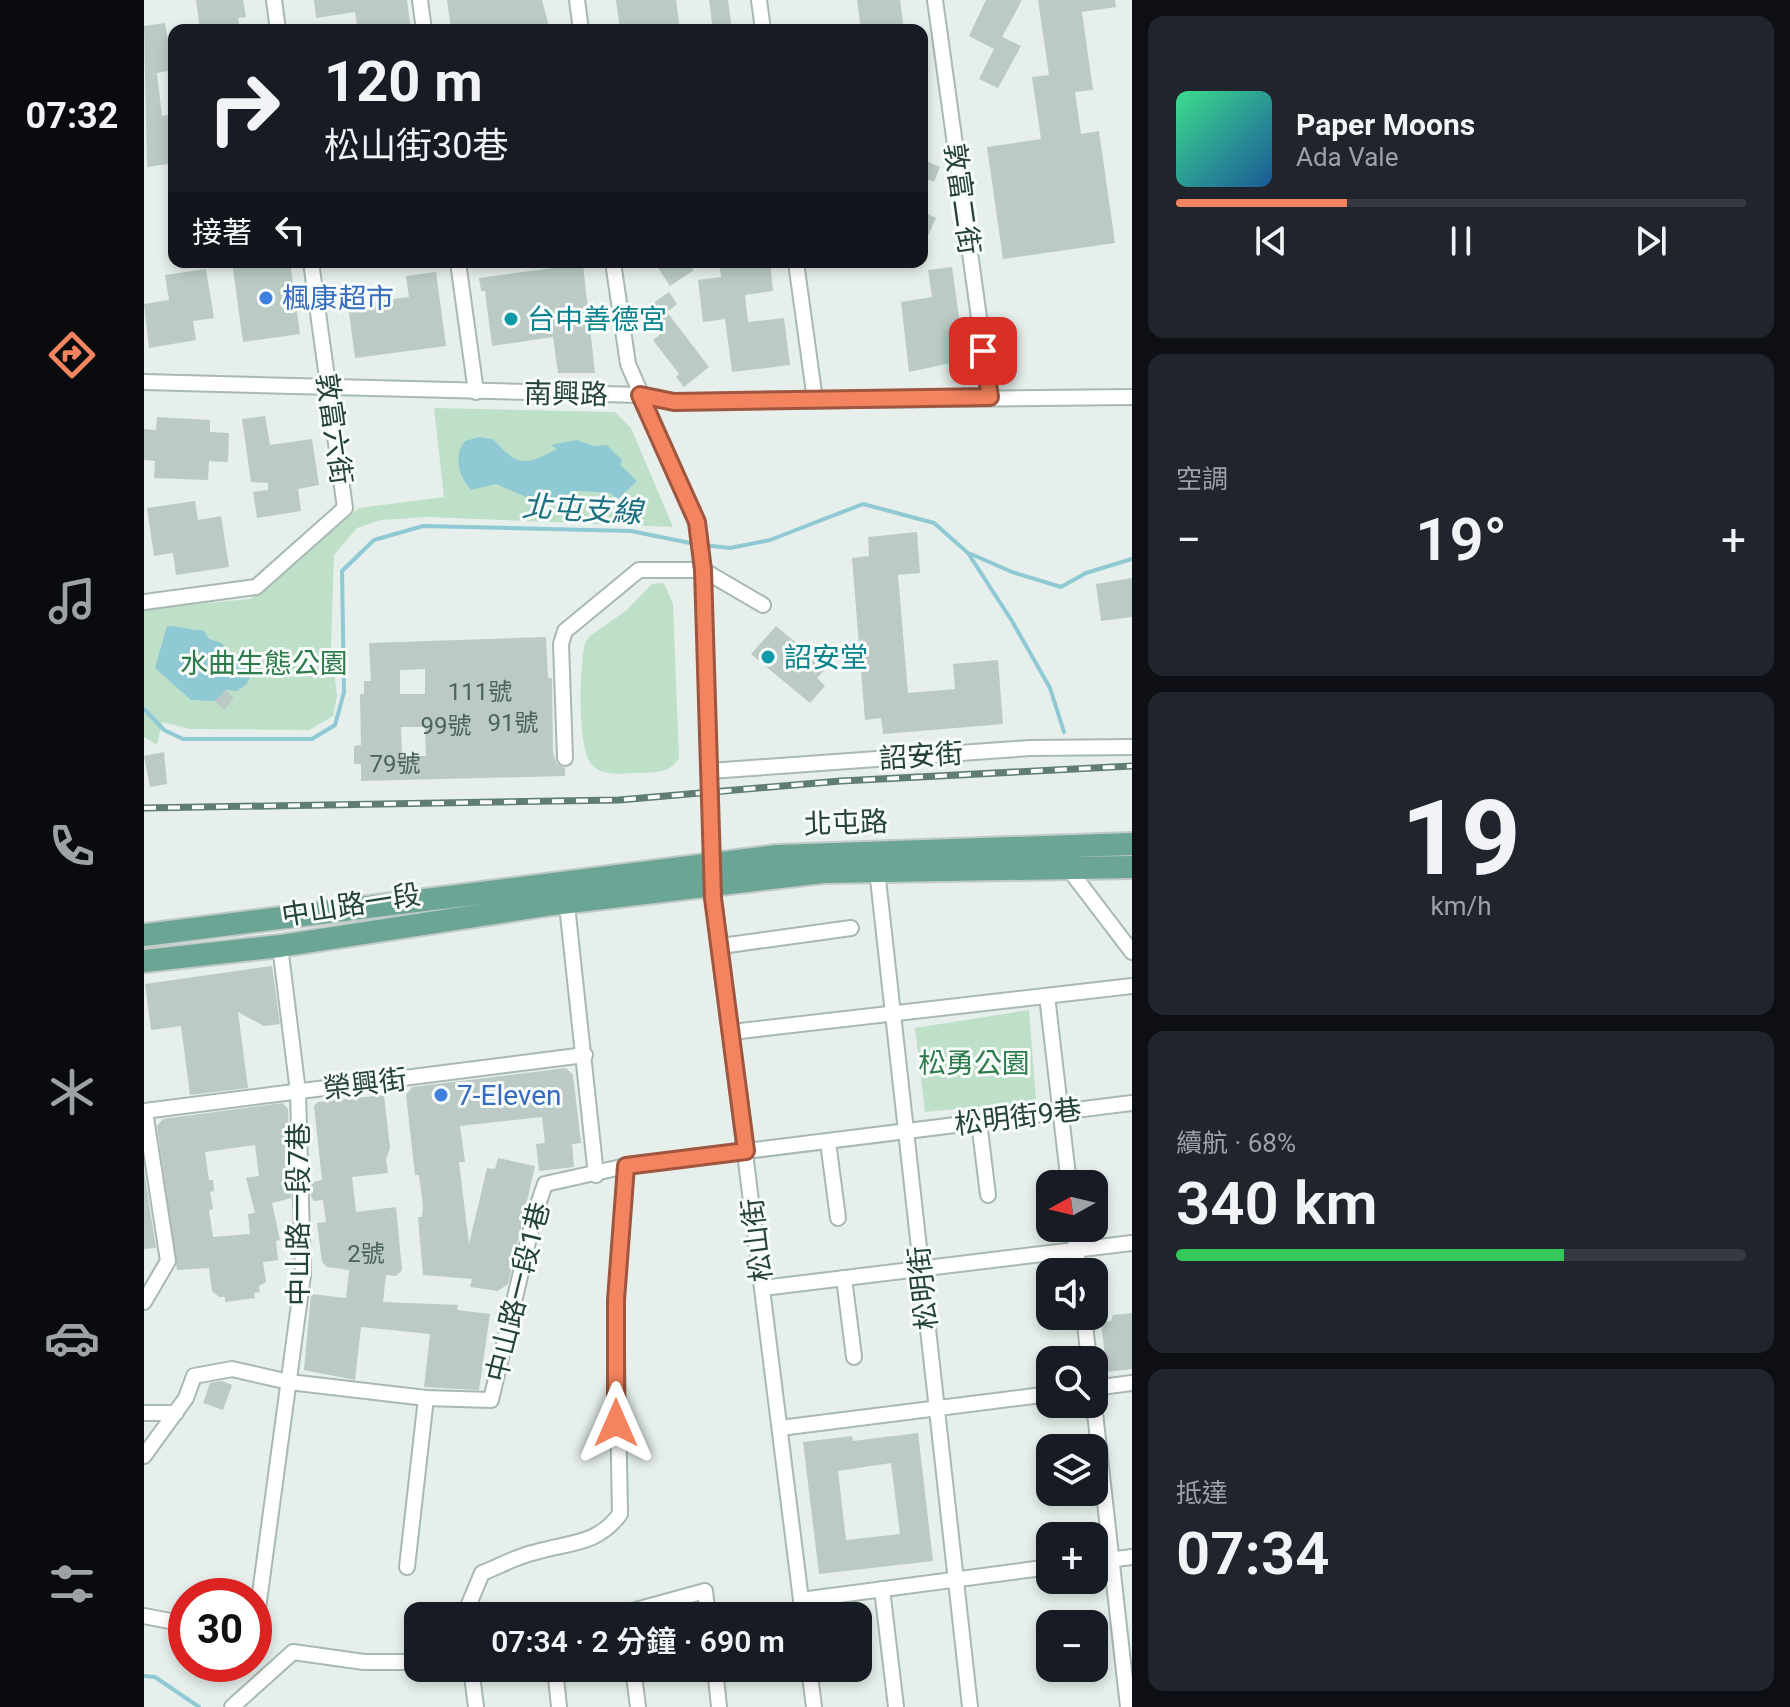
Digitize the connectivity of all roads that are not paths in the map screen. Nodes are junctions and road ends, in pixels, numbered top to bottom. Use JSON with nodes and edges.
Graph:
{"nodes":[{"id":1,"x":274,"y":0,"type":"edge"},
{"id":2,"x":420,"y":0,"type":"edge"},
{"id":3,"x":577,"y":0,"type":"edge"},
{"id":4,"x":759,"y":0,"type":"edge"},
{"id":5,"x":935,"y":0,"type":"edge"},
{"id":6,"x":277,"y":24,"type":"edge"},
{"id":7,"x":423,"y":24,"type":"edge"},
{"id":8,"x":580,"y":24,"type":"edge"},
{"id":9,"x":762,"y":24,"type":"edge"},
{"id":10,"x":312,"y":268,"type":"edge"},
{"id":11,"x":459,"y":268,"type":"edge"},
{"id":12,"x":614,"y":268,"type":"edge"},
{"id":13,"x":797,"y":268,"type":"edge"},
{"id":14,"x":144,"y":382,"type":"edge"},
{"id":15,"x":329,"y":389,"type":"junction"},
{"id":16,"x":476,"y":392,"type":"junction"},
{"id":17,"x":640,"y":395,"type":"junction"},
{"id":18,"x":990,"y":397,"type":"junction"},
{"id":19,"x":1132,"y":397,"type":"edge"},
{"id":20,"x":815,"y":400,"type":"junction"},
{"id":21,"x":703,"y":570,"type":"junction"},
{"id":22,"x":144,"y":602,"type":"edge"},
{"id":23,"x":763,"y":605,"type":"dead end"},
{"id":24,"x":1132,"y":747,"type":"edge"},
{"id":25,"x":565,"y":758,"type":"dead end"},
{"id":26,"x":710,"y":771,"type":"junction"},
{"id":27,"x":1132,"y":844,"type":"edge"},
{"id":28,"x":1132,"y":867,"type":"edge"},
{"id":29,"x":1068,"y":868,"type":"junction"},
{"id":30,"x":877,"y":870,"type":"junction"},
{"id":31,"x":712,"y":874,"type":"junction"},
{"id":32,"x":565,"y":891,"type":"junction"},
{"id":33,"x":851,"y":928,"type":"dead end"},
{"id":34,"x":144,"y":935,"type":"edge"},
{"id":35,"x":280,"y":946,"type":"junction"},
{"id":36,"x":721,"y":946,"type":"junction"},
{"id":37,"x":1132,"y":952,"type":"edge"},
{"id":38,"x":144,"y":961,"type":"edge"},
{"id":39,"x":1132,"y":986,"type":"edge"},
{"id":40,"x":1047,"y":996,"type":"junction"},
{"id":41,"x":891,"y":1014,"type":"junction"},
{"id":42,"x":732,"y":1032,"type":"junction"},
{"id":43,"x":585,"y":1055,"type":"junction"},
{"id":44,"x":298,"y":1092,"type":"junction"},
{"id":45,"x":1132,"y":1103,"type":"edge"},
{"id":46,"x":144,"y":1111,"type":"edge"},
{"id":47,"x":1061,"y":1112,"type":"junction"},
{"id":48,"x":979,"y":1122,"type":"junction"},
{"id":49,"x":905,"y":1132,"type":"junction"},
{"id":50,"x":828,"y":1142,"type":"junction"},
{"id":51,"x":746,"y":1151,"type":"junction"},
{"id":52,"x":626,"y":1166,"type":"junction"},
{"id":53,"x":1067,"y":1170,"type":"edge"},
{"id":54,"x":596,"y":1175,"type":"junction"},
{"id":55,"x":988,"y":1195,"type":"dead end"},
{"id":56,"x":838,"y":1218,"type":"dead end"},
{"id":57,"x":1075,"y":1242,"type":"edge"},
{"id":58,"x":1132,"y":1243,"type":"edge"},
{"id":59,"x":1076,"y":1250,"type":"junction"},
{"id":60,"x":1077,"y":1258,"type":"edge"},
{"id":61,"x":920,"y":1269,"type":"junction"},
{"id":62,"x":844,"y":1278,"type":"junction"},
{"id":63,"x":763,"y":1288,"type":"junction"},
{"id":64,"x":144,"y":1302,"type":"edge"},
{"id":65,"x":854,"y":1357,"type":"dead end"},
{"id":66,"x":289,"y":1382,"type":"junction"},
{"id":67,"x":1132,"y":1383,"type":"edge"},
{"id":68,"x":1108,"y":1386,"type":"edge"},
{"id":69,"x":1036,"y":1396,"type":"edge"},
{"id":70,"x":426,"y":1398,"type":"junction"},
{"id":71,"x":936,"y":1408,"type":"junction"},
{"id":72,"x":144,"y":1413,"type":"edge"},
{"id":73,"x":176,"y":1413,"type":"junction"},
{"id":74,"x":1096,"y":1418,"type":"edge"},
{"id":75,"x":780,"y":1428,"type":"junction"},
{"id":76,"x":144,"y":1456,"type":"edge"},
{"id":77,"x":1132,"y":1557,"type":"edge"},
{"id":78,"x":1111,"y":1559,"type":"junction"},
{"id":79,"x":1108,"y":1560,"type":"edge"},
{"id":80,"x":407,"y":1567,"type":"dead end"},
{"id":81,"x":1036,"y":1569,"type":"edge"},
{"id":82,"x":262,"y":1578,"type":"edge"},
{"id":83,"x":956,"y":1580,"type":"junction"},
{"id":84,"x":882,"y":1589,"type":"junction"},
{"id":85,"x":801,"y":1600,"type":"joint"},
{"id":86,"x":470,"y":1602,"type":"edge"},
{"id":87,"x":667,"y":1602,"type":"edge"},
{"id":88,"x":706,"y":1602,"type":"edge"},
{"id":89,"x":144,"y":1616,"type":"edge"},
{"id":90,"x":168,"y":1621,"type":"edge"},
{"id":91,"x":404,"y":1662,"type":"edge"},
{"id":92,"x":473,"y":1682,"type":"edge"},
{"id":93,"x":556,"y":1682,"type":"edge"},
{"id":94,"x":635,"y":1682,"type":"edge"},
{"id":95,"x":716,"y":1682,"type":"edge"},
{"id":96,"x":811,"y":1682,"type":"edge"},
{"id":97,"x":232,"y":1707,"type":"edge"},
{"id":98,"x":476,"y":1707,"type":"edge"},
{"id":99,"x":559,"y":1707,"type":"edge"},
{"id":100,"x":638,"y":1707,"type":"edge"},
{"id":101,"x":719,"y":1707,"type":"edge"},
{"id":102,"x":814,"y":1707,"type":"edge"},
{"id":103,"x":896,"y":1707,"type":"edge"},
{"id":104,"x":970,"y":1707,"type":"edge"},
{"id":105,"x":1128,"y":1707,"type":"edge"}],
"edges":[{"from":1,"to":6,"type":"street"},
{"from":2,"to":7,"type":"street"},
{"from":3,"to":8,"type":"street"},
{"from":4,"to":9,"type":"street"},
{"from":5,"to":18,"type":"street","name":"敦富二街"},
{"from":10,"to":15,"type":"street","name":"敦富六街"},
{"from":11,"to":16,"type":"street"},
{"from":12,"to":17,"type":"street","name":"松山街"},
{"from":13,"to":20,"type":"street"},
{"from":14,"to":15,"type":"street","name":"南興路"},
{"from":15,"to":16,"type":"street","name":"南興路"},
{"from":15,"to":22,"type":"street","name":"敦富六街"},
{"from":16,"to":17,"type":"street","name":"南興路"},
{"from":17,"to":20,"type":"street","name":"南興路"},
{"from":17,"to":21,"type":"street","name":"松山街"},
{"from":18,"to":19,"type":"street","name":"南興路"},
{"from":18,"to":20,"type":"street","name":"南興路"},
{"from":21,"to":23,"type":"street"},
{"from":21,"to":25,"type":"street"},
{"from":21,"to":26,"type":"street","name":"松山街"},
{"from":24,"to":26,"type":"street","name":"詔安街"},
{"from":26,"to":31,"type":"street","name":"松山街"},
{"from":27,"to":31,"type":"main road","name":"北屯路"},
{"from":28,"to":29,"type":"main road","name":"北屯路"},
{"from":29,"to":30,"type":"main road","name":"北屯路"},
{"from":29,"to":37,"type":"street"},
{"from":30,"to":31,"type":"main road","name":"北屯路"},
{"from":30,"to":41,"type":"street","name":"松明街"},
{"from":31,"to":32,"type":"main road","name":"北屯路"},
{"from":31,"to":36,"type":"street","name":"松山街"},
{"from":32,"to":34,"type":"main road","name":"中山路一段"},
{"from":32,"to":35,"type":"main road","name":"中山路一段"},
{"from":32,"to":43,"type":"street"},
{"from":33,"to":36,"type":"street"},
{"from":35,"to":38,"type":"main road","name":"中山路一段"},
{"from":35,"to":44,"type":"street","name":"中山路一段7巷"},
{"from":36,"to":42,"type":"street","name":"松山街"},
{"from":39,"to":40,"type":"street"},
{"from":40,"to":41,"type":"street"},
{"from":40,"to":47,"type":"street"},
{"from":41,"to":42,"type":"street"},
{"from":41,"to":49,"type":"street","name":"松明街"},
{"from":42,"to":51,"type":"street","name":"松山街"},
{"from":43,"to":44,"type":"street","name":"榮興街"},
{"from":43,"to":54,"type":"street"},
{"from":44,"to":46,"type":"street","name":"榮興街"},
{"from":44,"to":66,"type":"street","name":"中山路一段7巷"},
{"from":45,"to":47,"type":"street","name":"松明街9巷"},
{"from":46,"to":64,"type":"street"},
{"from":47,"to":48,"type":"street","name":"松明街9巷"},
{"from":47,"to":53,"type":"street"},
{"from":48,"to":49,"type":"street","name":"松明街9巷"},
{"from":48,"to":55,"type":"street"},
{"from":49,"to":50,"type":"street","name":"松明街9巷"},
{"from":49,"to":61,"type":"street","name":"松明街"},
{"from":50,"to":51,"type":"street","name":"松明街9巷"},
{"from":50,"to":56,"type":"street"},
{"from":51,"to":52,"type":"street","name":"松明街9巷"},
{"from":51,"to":63,"type":"street","name":"松山街"},
{"from":52,"to":54,"type":"street","name":"松明街9巷"},
{"from":52,"to":86,"type":"street"},
{"from":54,"to":70,"type":"street","name":"中山路一段1巷"},
{"from":57,"to":59,"type":"street"},
{"from":58,"to":59,"type":"street"},
{"from":59,"to":60,"type":"street"},
{"from":59,"to":61,"type":"street"},
{"from":61,"to":62,"type":"street"},
{"from":61,"to":71,"type":"street","name":"松明街"},
{"from":62,"to":63,"type":"street"},
{"from":62,"to":65,"type":"street"},
{"from":63,"to":75,"type":"street","name":"松山街"},
{"from":66,"to":70,"type":"street","name":"中山路一段1巷"},
{"from":66,"to":73,"type":"street","name":"中山路一段1巷"},
{"from":66,"to":82,"type":"street","name":"中山路一段7巷"},
{"from":67,"to":68,"type":"street"},
{"from":69,"to":71,"type":"street"},
{"from":70,"to":80,"type":"street"},
{"from":71,"to":75,"type":"street"},
{"from":71,"to":83,"type":"street","name":"松明街"},
{"from":72,"to":73,"type":"street"},
{"from":73,"to":76,"type":"street"},
{"from":74,"to":78,"type":"street"},
{"from":75,"to":85,"type":"street","name":"松山街"},
{"from":77,"to":78,"type":"street"},
{"from":78,"to":79,"type":"street"},
{"from":78,"to":105,"type":"street"},
{"from":81,"to":83,"type":"street"},
{"from":83,"to":84,"type":"street"},
{"from":83,"to":104,"type":"street","name":"松明街"},
{"from":84,"to":85,"type":"street"},
{"from":84,"to":103,"type":"street"},
{"from":87,"to":88,"type":"street"},
{"from":89,"to":90,"type":"street"},
{"from":91,"to":97,"type":"street"},
{"from":92,"to":98,"type":"street"},
{"from":93,"to":99,"type":"street"},
{"from":94,"to":100,"type":"street"},
{"from":95,"to":101,"type":"street"},
{"from":96,"to":102,"type":"street"}]}
